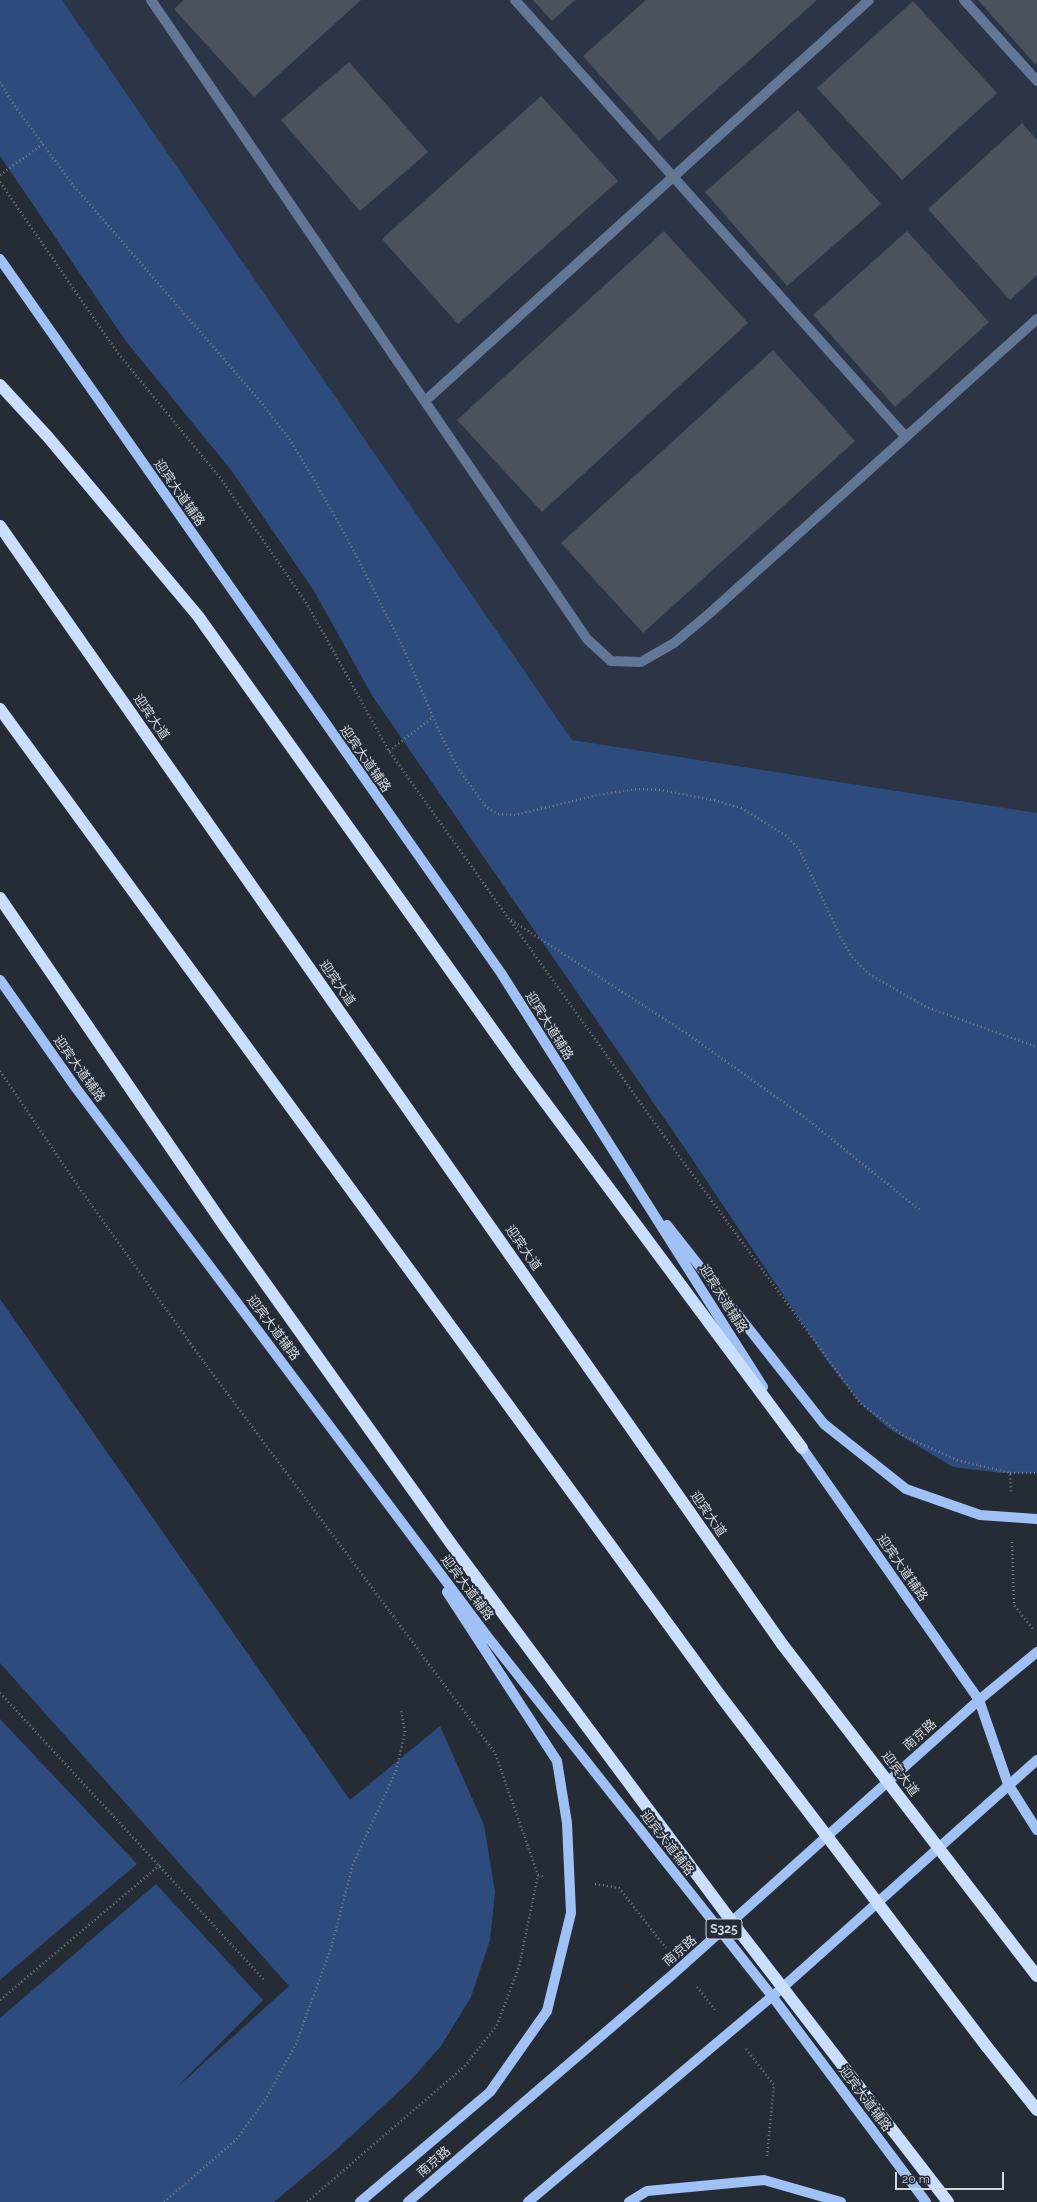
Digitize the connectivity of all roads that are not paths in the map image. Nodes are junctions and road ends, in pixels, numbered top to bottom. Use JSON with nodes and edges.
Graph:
{"nodes":[{"id":1,"x":151,"y":0,"type":"edge"},
{"id":2,"x":515,"y":0,"type":"edge"},
{"id":3,"x":869,"y":0,"type":"edge"},
{"id":4,"x":964,"y":0,"type":"edge"},
{"id":5,"x":1037,"y":81,"type":"edge"},
{"id":6,"x":672,"y":176,"type":"junction"},
{"id":7,"x":0,"y":259,"type":"edge"},
{"id":8,"x":1037,"y":319,"type":"edge"},
{"id":9,"x":0,"y":385,"type":"edge"},
{"id":10,"x":425,"y":401,"type":"junction"},
{"id":11,"x":906,"y":437,"type":"junction"},
{"id":12,"x":0,"y":526,"type":"edge"},
{"id":13,"x":0,"y":709,"type":"edge"},
{"id":14,"x":0,"y":898,"type":"edge"},
{"id":15,"x":0,"y":980,"type":"edge"},
{"id":16,"x":634,"y":1183,"type":"junction"},
{"id":17,"x":802,"y":1448,"type":"junction"},
{"id":18,"x":397,"y":1515,"type":"junction"},
{"id":19,"x":1037,"y":1519,"type":"edge"},
{"id":20,"x":1037,"y":1652,"type":"edge"},
{"id":21,"x":979,"y":1700,"type":"junction"},
{"id":22,"x":1037,"y":1760,"type":"edge"},
{"id":23,"x":1008,"y":1784,"type":"junction"},
{"id":24,"x":1037,"y":1830,"type":"edge"},
{"id":25,"x":732,"y":1922,"type":"junction"},
{"id":26,"x":721,"y":1932,"type":"junction"},
{"id":27,"x":1037,"y":1976,"type":"edge"},
{"id":28,"x":782,"y":1988,"type":"junction"},
{"id":29,"x":772,"y":1996,"type":"junction"},
{"id":30,"x":1037,"y":2110,"type":"edge"},
{"id":31,"x":360,"y":2202,"type":"edge"},
{"id":32,"x":408,"y":2202,"type":"edge"},
{"id":33,"x":528,"y":2202,"type":"edge"},
{"id":34,"x":629,"y":2202,"type":"edge"},
{"id":35,"x":841,"y":2202,"type":"edge"},
{"id":36,"x":926,"y":2202,"type":"edge"},
{"id":37,"x":948,"y":2202,"type":"edge"}],
"edges":[{"from":1,"to":10,"type":"lane"},
{"from":2,"to":6,"type":"lane"},
{"from":3,"to":6,"type":"lane"},
{"from":4,"to":5,"type":"lane"},
{"from":6,"to":10,"type":"lane"},
{"from":6,"to":11,"type":"lane"},
{"from":7,"to":16,"type":"main road","name":"迎宾大道辅路"},
{"from":8,"to":11,"type":"lane"},
{"from":9,"to":17,"type":"highway"},
{"from":10,"to":11,"type":"lane"},
{"from":12,"to":27,"type":"highway","name":"迎宾大道","bridge":true},
{"from":13,"to":30,"type":"highway","bridge":true},
{"from":14,"to":25,"type":"highway"},
{"from":15,"to":18,"type":"main road","name":"迎宾大道辅路"},
{"from":16,"to":17,"type":"main road","name":"迎宾大道辅路"},
{"from":16,"to":19,"type":"main road"},
{"from":17,"to":21,"type":"main road","name":"迎宾大道辅路"},
{"from":18,"to":26,"type":"main road","name":"迎宾大道辅路"},
{"from":18,"to":31,"type":"main road"},
{"from":20,"to":21,"type":"main road","name":"南京路","number":"S325"},
{"from":21,"to":23,"type":"main road","name":"迎宾大道辅路"},
{"from":21,"to":25,"type":"main road","name":"南京路","number":"S325"},
{"from":22,"to":23,"type":"main road"},
{"from":23,"to":24,"type":"main road","name":"迎宾大道辅路"},
{"from":23,"to":28,"type":"main road"},
{"from":25,"to":26,"type":"main road","name":"南京路","number":"S325"},
{"from":25,"to":28,"type":"highway"},
{"from":26,"to":29,"type":"main road","name":"迎宾大道辅路"},
{"from":26,"to":32,"type":"main road","name":"南京路","number":"S325"},
{"from":28,"to":29,"type":"main road"},
{"from":28,"to":37,"type":"highway"},
{"from":29,"to":33,"type":"main road"},
{"from":29,"to":36,"type":"main road","name":"迎宾大道辅路"},
{"from":34,"to":35,"type":"main road"}]}
